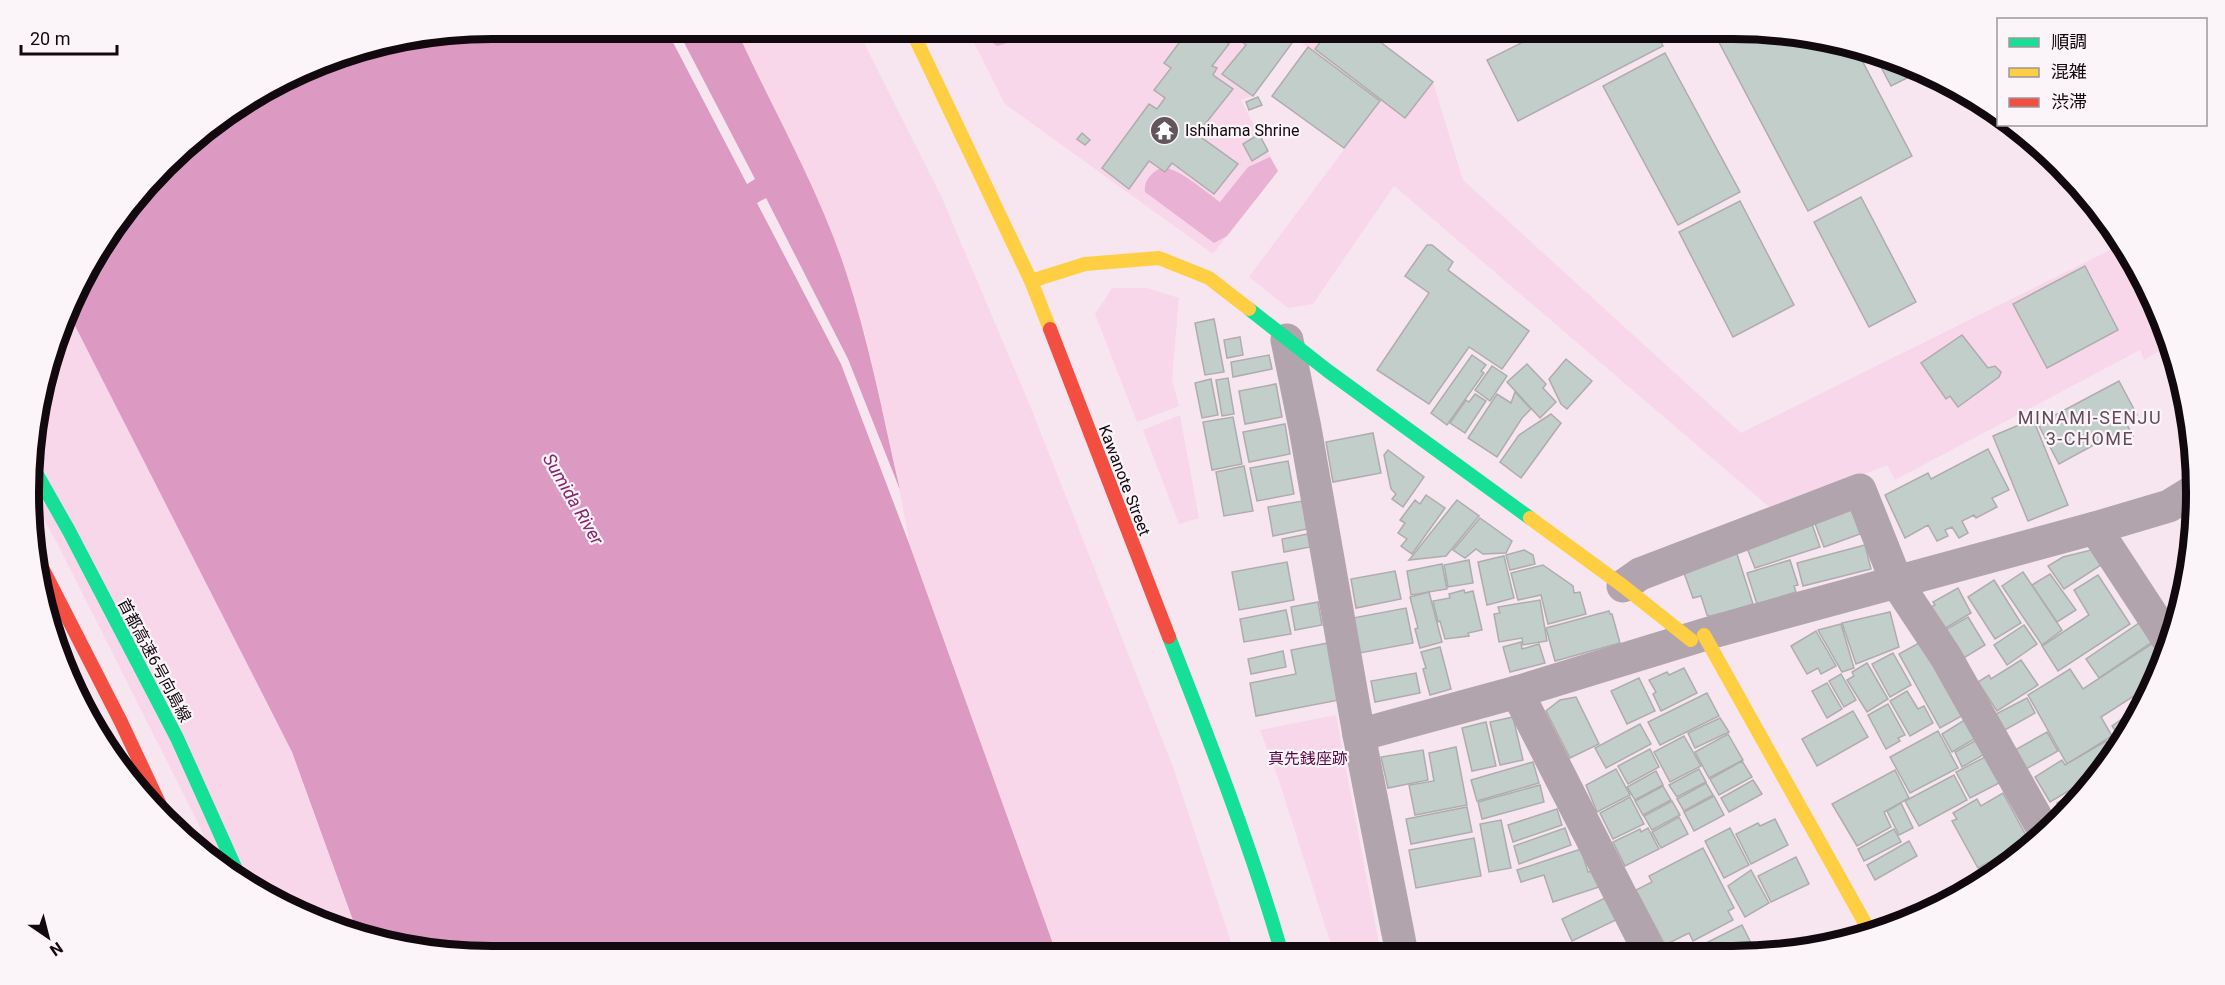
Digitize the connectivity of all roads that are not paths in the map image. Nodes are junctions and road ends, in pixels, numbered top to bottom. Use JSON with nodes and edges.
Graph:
{"nodes":[{"id":1,"x":916,"y":39,"type":"edge"},
{"id":2,"x":1030,"y":281,"type":"junction"},
{"id":3,"x":1287,"y":340,"type":"junction"},
{"id":4,"x":39,"y":479,"type":"edge"},
{"id":5,"x":2186,"y":496,"type":"edge"},
{"id":6,"x":2095,"y":528,"type":"junction"},
{"id":7,"x":48,"y":579,"type":"edge"},
{"id":8,"x":1897,"y":583,"type":"junction"},
{"id":9,"x":1623,"y":586,"type":"junction"},
{"id":10,"x":2163,"y":634,"type":"edge"},
{"id":11,"x":1697,"y":638,"type":"junction"},
{"id":12,"x":1517,"y":692,"type":"junction"},
{"id":13,"x":1359,"y":735,"type":"junction"},
{"id":14,"x":156,"y":796,"type":"edge"},
{"id":15,"x":2041,"y":825,"type":"edge"},
{"id":16,"x":234,"y":865,"type":"edge"},
{"id":17,"x":1867,"y":926,"type":"edge"},
{"id":18,"x":1280,"y":946,"type":"edge"},
{"id":19,"x":1400,"y":946,"type":"edge"},
{"id":20,"x":1646,"y":946,"type":"edge"}],
"edges":[{"from":1,"to":2,"type":"main road","name":"Kawanote Street"},
{"from":2,"to":3,"type":"main road"},
{"from":2,"to":18,"type":"main road","name":"Kawanote Street"},
{"from":3,"to":9,"type":"main road"},
{"from":3,"to":13,"type":"street"},
{"from":4,"to":16,"type":"main road","name":"首都高速6号向島線"},
{"from":5,"to":6,"type":"street"},
{"from":6,"to":8,"type":"street"},
{"from":6,"to":10,"type":"street"},
{"from":7,"to":14,"type":"main road"},
{"from":8,"to":9,"type":"street"},
{"from":8,"to":11,"type":"street"},
{"from":8,"to":15,"type":"street"},
{"from":9,"to":11,"type":"main road"},
{"from":11,"to":12,"type":"street"},
{"from":11,"to":17,"type":"main road"},
{"from":12,"to":13,"type":"street"},
{"from":12,"to":20,"type":"street"},
{"from":13,"to":19,"type":"street"}]}
